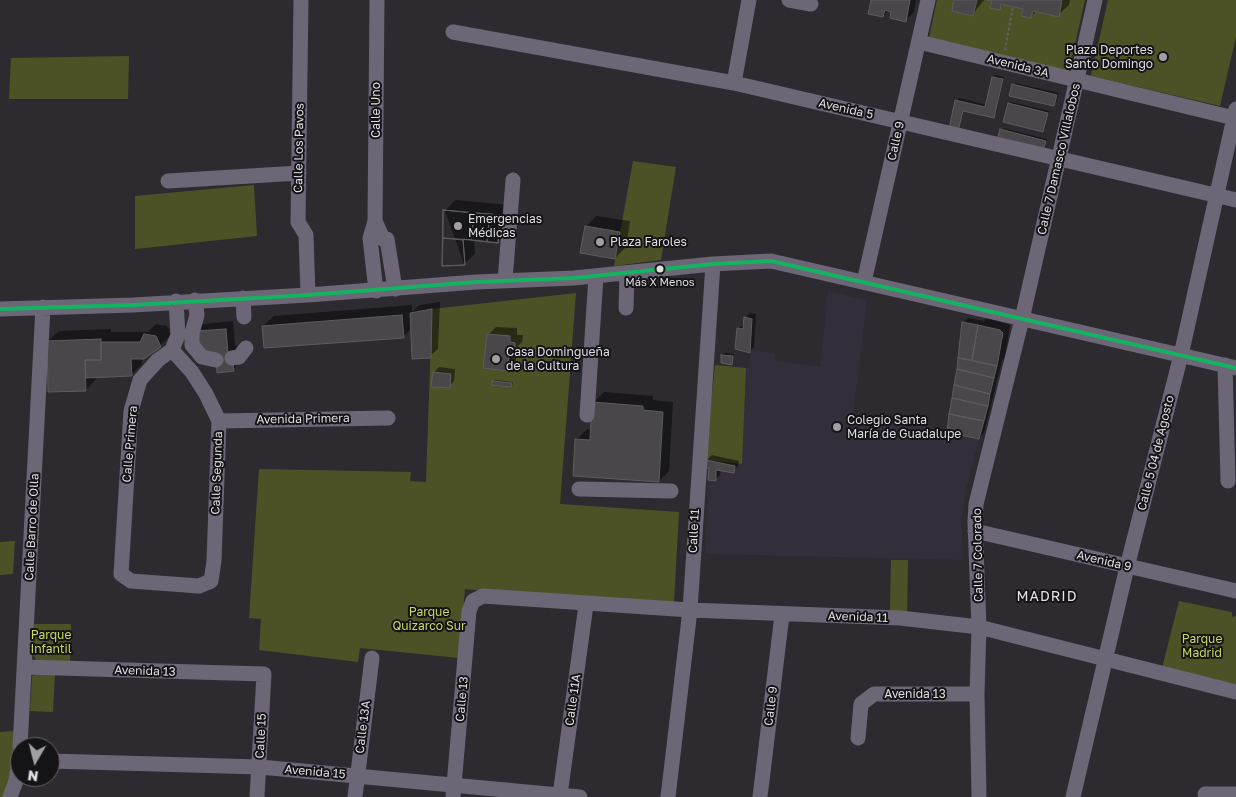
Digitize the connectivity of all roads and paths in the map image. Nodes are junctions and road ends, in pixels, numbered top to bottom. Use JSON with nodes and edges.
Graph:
{"nodes":[{"id":1,"x":301,"y":0,"type":"edge"},
{"id":2,"x":377,"y":0,"type":"edge"},
{"id":3,"x":749,"y":0,"type":"edge"},
{"id":4,"x":789,"y":0,"type":"edge"},
{"id":5,"x":928,"y":0,"type":"edge"},
{"id":6,"x":1095,"y":0,"type":"edge"},
{"id":7,"x":811,"y":4,"type":"dead end"},
{"id":8,"x":1014,"y":6,"type":"dead end"},
{"id":9,"x":453,"y":32,"type":"dead end"},
{"id":10,"x":919,"y":42,"type":"junction"},
{"id":11,"x":1002,"y":62,"type":"junction"},
{"id":12,"x":1076,"y":80,"type":"junction"},
{"id":13,"x":734,"y":83,"type":"junction"},
{"id":14,"x":1235,"y":113,"type":"edge"},
{"id":15,"x":901,"y":122,"type":"junction"},
{"id":16,"x":1060,"y":159,"type":"junction"},
{"id":17,"x":299,"y":174,"type":"junction"},
{"id":18,"x":513,"y":180,"type":"dead end"},
{"id":19,"x":168,"y":181,"type":"dead end"},
{"id":20,"x":1217,"y":195,"type":"junction"},
{"id":21,"x":1236,"y":200,"type":"edge"},
{"id":22,"x":375,"y":221,"type":"junction"},
{"id":23,"x":713,"y":264,"type":"junction"},
{"id":24,"x":627,"y":274,"type":"junction"},
{"id":25,"x":596,"y":276,"type":"junction"},
{"id":26,"x":505,"y":280,"type":"junction"},
{"id":27,"x":864,"y":282,"type":"junction"},
{"id":28,"x":395,"y":289,"type":"junction"},
{"id":29,"x":376,"y":290,"type":"junction"},
{"id":30,"x":308,"y":295,"type":"junction"},
{"id":31,"x":243,"y":298,"type":"junction"},
{"id":32,"x":195,"y":300,"type":"junction"},
{"id":33,"x":176,"y":302,"type":"junction"},
{"id":34,"x":43,"y":307,"type":"junction"},
{"id":35,"x":626,"y":308,"type":"dead end"},
{"id":36,"x":0,"y":309,"type":"edge"},
{"id":37,"x":244,"y":317,"type":"dead end"},
{"id":38,"x":1022,"y":319,"type":"junction"},
{"id":39,"x":246,"y":348,"type":"dead end"},
{"id":40,"x":172,"y":350,"type":"junction"},
{"id":41,"x":1181,"y":354,"type":"junction"},
{"id":42,"x":232,"y":358,"type":"dead end"},
{"id":43,"x":216,"y":360,"type":"dead end"},
{"id":44,"x":1231,"y":367,"type":"edge"},
{"id":45,"x":587,"y":416,"type":"dead end"},
{"id":46,"x":388,"y":418,"type":"dead end"},
{"id":47,"x":219,"y":421,"type":"junction"},
{"id":48,"x":1228,"y":481,"type":"dead end"},
{"id":49,"x":578,"y":488,"type":"dead end"},
{"id":50,"x":671,"y":491,"type":"dead end"},
{"id":51,"x":975,"y":531,"type":"junction"},
{"id":52,"x":1127,"y":567,"type":"junction"},
{"id":53,"x":211,"y":581,"type":"joint"},
{"id":54,"x":1235,"y":591,"type":"edge"},
{"id":55,"x":473,"y":601,"type":"joint"},
{"id":56,"x":586,"y":605,"type":"junction"},
{"id":57,"x":690,"y":610,"type":"junction"},
{"id":58,"x":782,"y":615,"type":"junction"},
{"id":59,"x":979,"y":627,"type":"junction"},
{"id":60,"x":372,"y":658,"type":"dead end"},
{"id":61,"x":1105,"y":660,"type":"junction"},
{"id":62,"x":25,"y":668,"type":"junction"},
{"id":63,"x":264,"y":674,"type":"joint"},
{"id":64,"x":1236,"y":692,"type":"edge"},
{"id":65,"x":977,"y":694,"type":"junction"},
{"id":66,"x":21,"y":737,"type":"edge"},
{"id":67,"x":858,"y":738,"type":"dead end"},
{"id":68,"x":60,"y":761,"type":"edge"},
{"id":69,"x":260,"y":767,"type":"junction"},
{"id":70,"x":358,"y":775,"type":"junction"},
{"id":71,"x":453,"y":791,"type":"edge"},
{"id":72,"x":1205,"y":794,"type":"dead end"},
{"id":73,"x":1236,"y":794,"type":"edge"},
{"id":74,"x":560,"y":795,"type":"junction"},
{"id":75,"x":257,"y":797,"type":"edge"},
{"id":76,"x":355,"y":797,"type":"edge"},
{"id":77,"x":580,"y":797,"type":"edge"},
{"id":78,"x":668,"y":797,"type":"edge"},
{"id":79,"x":760,"y":797,"type":"edge"},
{"id":80,"x":979,"y":797,"type":"edge"},
{"id":81,"x":1072,"y":797,"type":"edge"}],
"edges":[{"from":1,"to":17,"type":"street","name":"Calle Los Pavos"},
{"from":2,"to":22,"type":"street","name":"Calle Uno"},
{"from":3,"to":13,"type":"street"},
{"from":4,"to":7,"type":"street"},
{"from":5,"to":10,"type":"street","name":"Calle 9"},
{"from":6,"to":12,"type":"street","name":"Calle 7 Damasco Villalobos"},
{"from":8,"to":11,"type":"path"},
{"from":9,"to":13,"type":"street","name":"Avenida 5"},
{"from":10,"to":11,"type":"street","name":"Avenida 3A"},
{"from":10,"to":15,"type":"street","name":"Calle 9"},
{"from":11,"to":12,"type":"street","name":"Avenida 3A"},
{"from":12,"to":14,"type":"street","name":"Avenida 3A"},
{"from":12,"to":16,"type":"street","name":"Calle 7 Damasco Villalobos"},
{"from":13,"to":15,"type":"street","name":"Avenida 5"},
{"from":14,"to":20,"type":"street","name":"Calle 5 04 de Agosto"},
{"from":15,"to":16,"type":"street","name":"Avenida 5"},
{"from":15,"to":27,"type":"street","name":"Calle 9"},
{"from":16,"to":20,"type":"street","name":"Avenida 5"},
{"from":16,"to":38,"type":"street","name":"Calle 7 Damasco Villalobos"},
{"from":17,"to":19,"type":"street"},
{"from":17,"to":30,"type":"street","name":"Calle Los Pavos"},
{"from":18,"to":26,"type":"street"},
{"from":20,"to":21,"type":"street","name":"Avenida 5"},
{"from":20,"to":41,"type":"street","name":"Calle 5 04 de Agosto"},
{"from":22,"to":28,"type":"street"},
{"from":22,"to":29,"type":"street","name":"Calle Uno"},
{"from":23,"to":24,"type":"street"},
{"from":23,"to":27,"type":"street"},
{"from":23,"to":57,"type":"street","name":"Calle 11"},
{"from":24,"to":25,"type":"street"},
{"from":24,"to":35,"type":"street"},
{"from":25,"to":26,"type":"street"},
{"from":25,"to":45,"type":"street"},
{"from":26,"to":28,"type":"street"},
{"from":27,"to":38,"type":"street"},
{"from":28,"to":29,"type":"street"},
{"from":29,"to":30,"type":"street"},
{"from":30,"to":31,"type":"street"},
{"from":31,"to":32,"type":"street"},
{"from":31,"to":37,"type":"street"},
{"from":32,"to":33,"type":"street"},
{"from":32,"to":43,"type":"street"},
{"from":33,"to":34,"type":"street"},
{"from":33,"to":40,"type":"street"},
{"from":34,"to":36,"type":"street"},
{"from":34,"to":62,"type":"street","name":"Calle Barro de Olla"},
{"from":38,"to":41,"type":"street"},
{"from":38,"to":51,"type":"street","name":"Calle 7 Colorado"},
{"from":39,"to":42,"type":"street"},
{"from":40,"to":47,"type":"street","name":"Calle Segunda"},
{"from":40,"to":53,"type":"street","name":"Calle Primera"},
{"from":41,"to":44,"type":"street"},
{"from":41,"to":52,"type":"street","name":"Calle 5 04 de Agosto"},
{"from":44,"to":48,"type":"street"},
{"from":46,"to":47,"type":"street","name":"Avenida Primera"},
{"from":47,"to":53,"type":"street","name":"Calle Segunda"},
{"from":49,"to":50,"type":"street"},
{"from":51,"to":52,"type":"street","name":"Avenida 9"},
{"from":51,"to":59,"type":"street","name":"Calle 7 Colorado"},
{"from":52,"to":54,"type":"street","name":"Avenida 9"},
{"from":52,"to":61,"type":"street","name":"Calle 5 04 de Agosto"},
{"from":55,"to":56,"type":"street","name":"Avenida 11"},
{"from":55,"to":71,"type":"street","name":"Calle 13"},
{"from":56,"to":57,"type":"street","name":"Avenida 11"},
{"from":56,"to":74,"type":"street","name":"Calle 11A"},
{"from":57,"to":58,"type":"street","name":"Avenida 11"},
{"from":57,"to":78,"type":"street","name":"Calle 11"},
{"from":58,"to":59,"type":"street","name":"Avenida 11"},
{"from":58,"to":79,"type":"street","name":"Calle 9"},
{"from":59,"to":61,"type":"street","name":"Avenida 11"},
{"from":59,"to":65,"type":"street","name":"Calle 7 Colorado"},
{"from":60,"to":70,"type":"street","name":"Calle 13A"},
{"from":61,"to":64,"type":"street","name":"Avenida 11"},
{"from":61,"to":81,"type":"street","name":"Calle 5 04 de Agosto"},
{"from":62,"to":63,"type":"street","name":"Avenida 13"},
{"from":62,"to":66,"type":"street","name":"Calle Barro de Olla"},
{"from":63,"to":69,"type":"street","name":"Calle 15"},
{"from":65,"to":67,"type":"street","name":"Avenida 13"},
{"from":65,"to":80,"type":"street","name":"Calle 7 Colorado"},
{"from":68,"to":69,"type":"street","name":"Avenida 15"},
{"from":69,"to":70,"type":"street","name":"Avenida 15"},
{"from":69,"to":75,"type":"street","name":"Calle 15"},
{"from":70,"to":71,"type":"street","name":"Avenida 15"},
{"from":70,"to":76,"type":"street","name":"Calle 13A"},
{"from":71,"to":74,"type":"street","name":"Avenida 15"},
{"from":72,"to":73,"type":"street"},
{"from":74,"to":77,"type":"street","name":"Avenida 15"}]}
